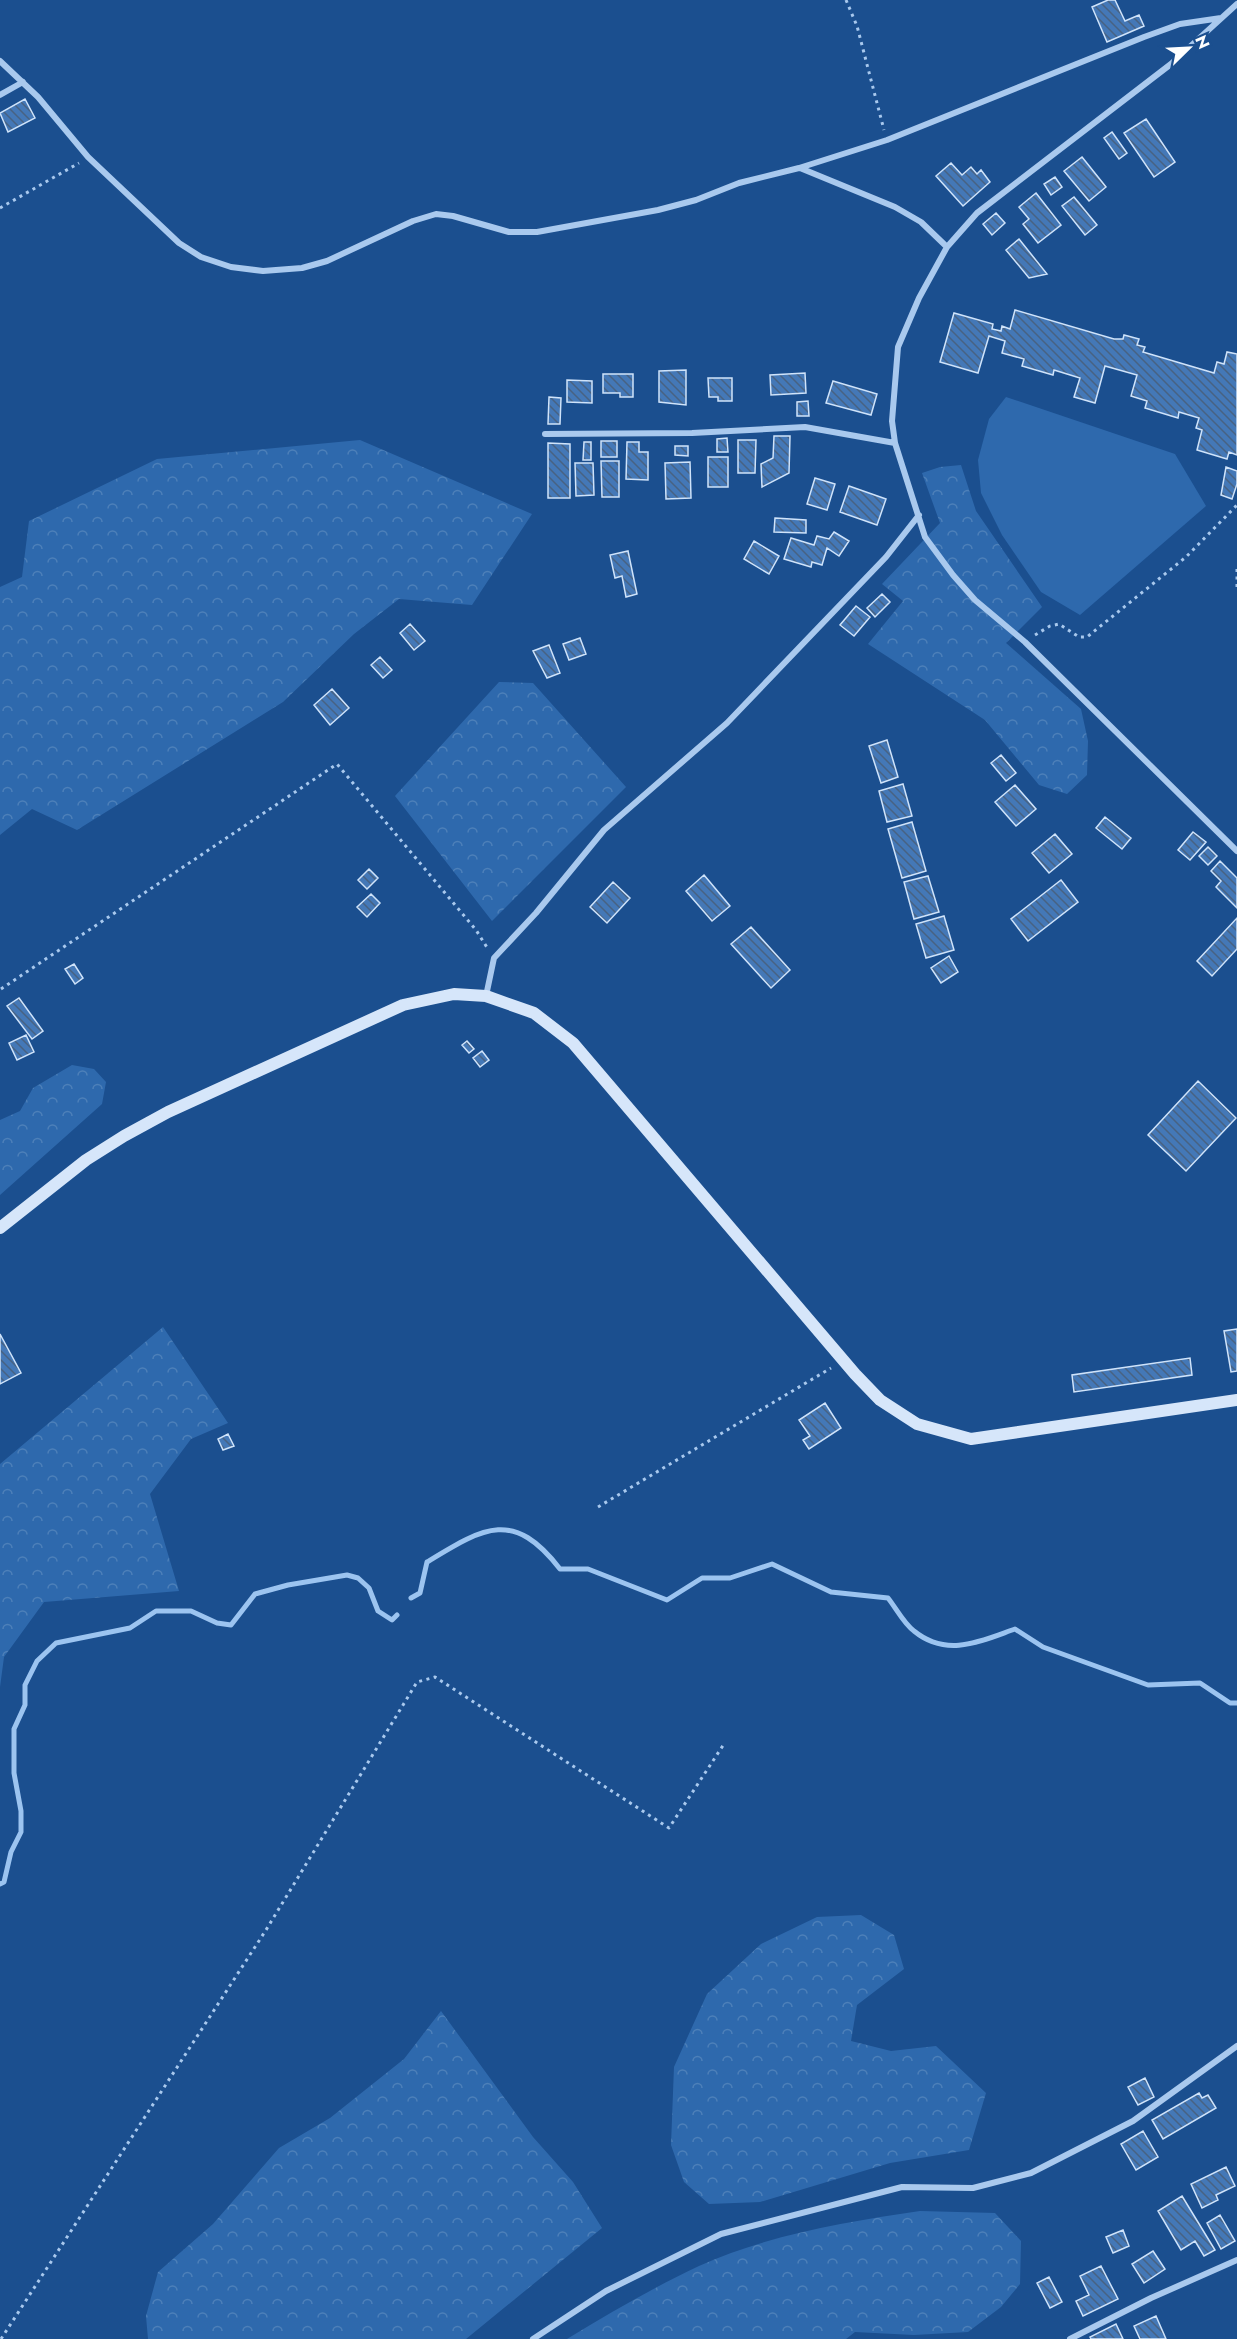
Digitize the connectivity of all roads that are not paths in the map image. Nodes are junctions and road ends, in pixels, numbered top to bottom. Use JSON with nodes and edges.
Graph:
{"nodes":[{"id":1,"x":1237,"y":4,"type":"edge"},
{"id":2,"x":1221,"y":18,"type":"junction"},
{"id":3,"x":0,"y":61,"type":"edge"},
{"id":4,"x":23,"y":82,"type":"junction"},
{"id":5,"x":0,"y":95,"type":"edge"},
{"id":6,"x":799,"y":168,"type":"junction"},
{"id":7,"x":947,"y":247,"type":"junction"},
{"id":8,"x":545,"y":434,"type":"dead end"},
{"id":9,"x":895,"y":443,"type":"junction"},
{"id":10,"x":919,"y":515,"type":"junction"},
{"id":11,"x":1237,"y":851,"type":"edge"},
{"id":12,"x":486,"y":996,"type":"junction"},
{"id":13,"x":0,"y":1227,"type":"edge"},
{"id":14,"x":1237,"y":1400,"type":"edge"},
{"id":15,"x":1237,"y":2046,"type":"edge"},
{"id":16,"x":1237,"y":2260,"type":"edge"},
{"id":17,"x":533,"y":2339,"type":"edge"},
{"id":18,"x":1070,"y":2339,"type":"edge"}],
"edges":[{"from":1,"to":2,"type":"street"},
{"from":2,"to":6,"type":"street"},
{"from":2,"to":7,"type":"street"},
{"from":3,"to":4,"type":"street"},
{"from":4,"to":5,"type":"street"},
{"from":4,"to":6,"type":"street"},
{"from":6,"to":7,"type":"street"},
{"from":7,"to":9,"type":"street"},
{"from":8,"to":9,"type":"street"},
{"from":9,"to":10,"type":"street"},
{"from":10,"to":11,"type":"street"},
{"from":10,"to":12,"type":"street"},
{"from":12,"to":13,"type":"street"},
{"from":12,"to":14,"type":"street"},
{"from":15,"to":17,"type":"street"},
{"from":16,"to":18,"type":"street"}]}
